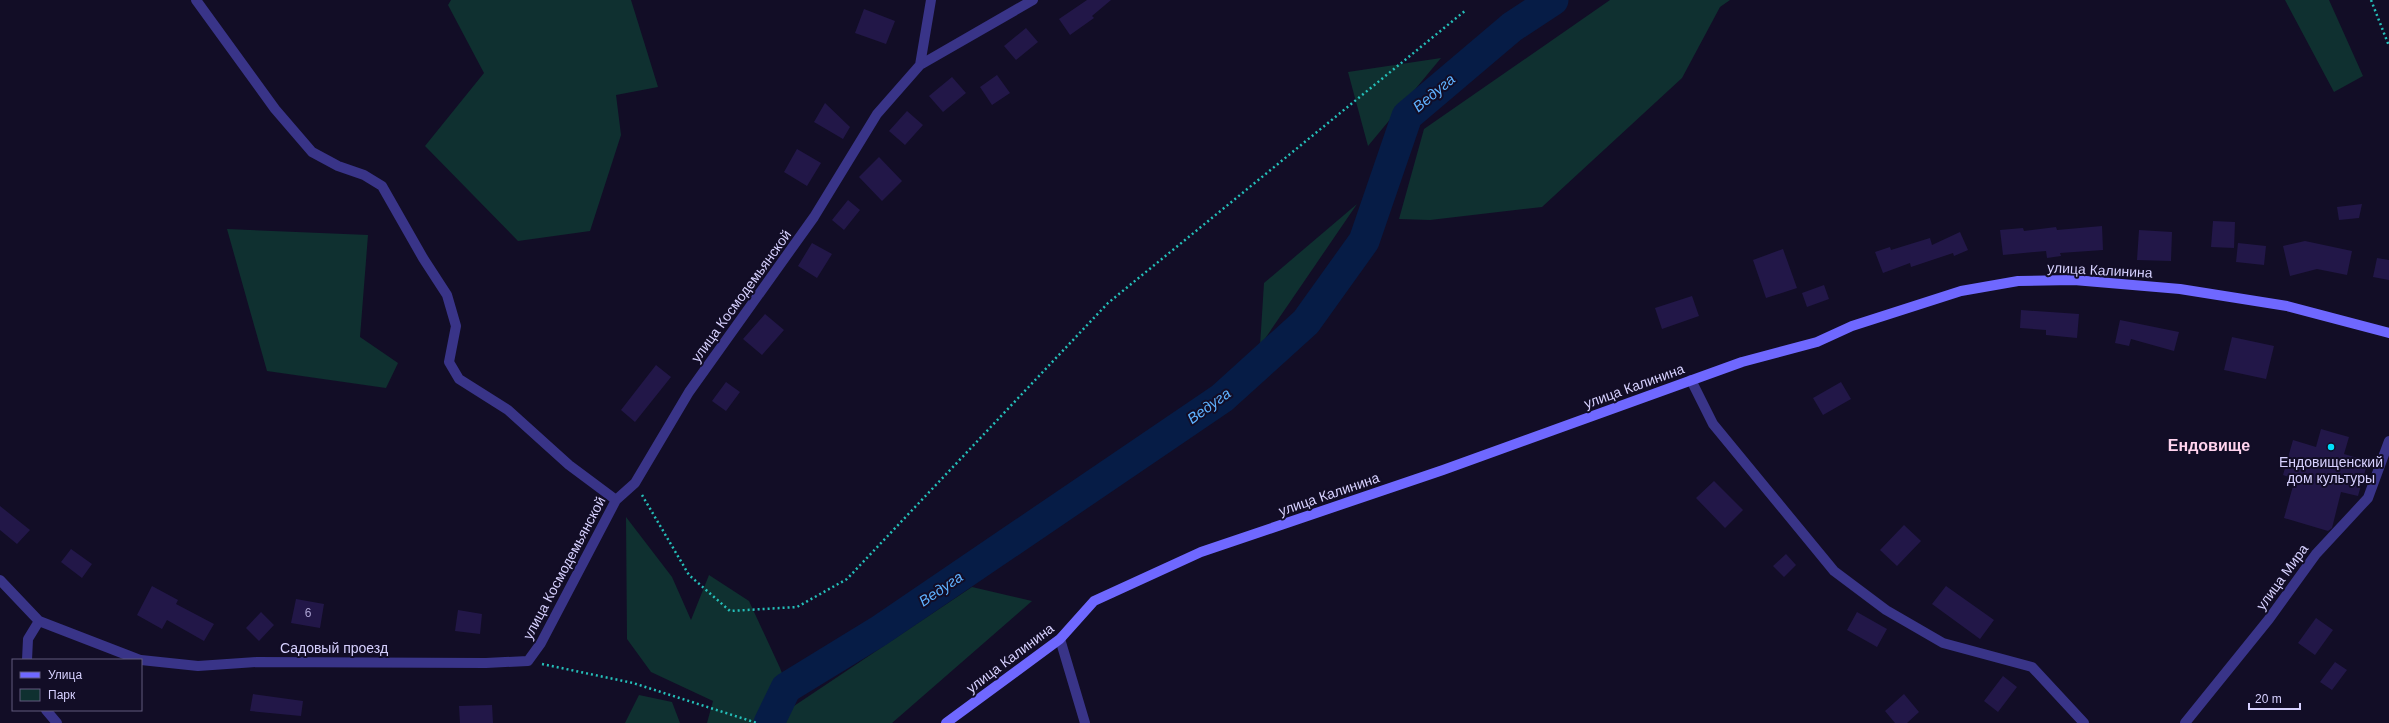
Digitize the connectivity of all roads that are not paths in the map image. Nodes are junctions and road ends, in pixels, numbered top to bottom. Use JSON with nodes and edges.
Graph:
{"nodes":[{"id":1,"x":196,"y":0,"type":"edge"},
{"id":2,"x":931,"y":0,"type":"edge"},
{"id":3,"x":1033,"y":0,"type":"edge"},
{"id":4,"x":920,"y":65,"type":"junction"},
{"id":5,"x":2389,"y":333,"type":"edge"},
{"id":6,"x":1691,"y":380,"type":"junction"},
{"id":7,"x":2389,"y":441,"type":"edge"},
{"id":8,"x":616,"y":500,"type":"junction"},
{"id":9,"x":0,"y":580,"type":"edge"},
{"id":10,"x":39,"y":621,"type":"junction"},
{"id":11,"x":1060,"y":639,"type":"junction"},
{"id":12,"x":27,"y":659,"type":"edge"},
{"id":13,"x":138,"y":659,"type":"edge"},
{"id":14,"x":142,"y":660,"type":"edge"},
{"id":15,"x":528,"y":661,"type":"joint"},
{"id":16,"x":47,"y":711,"type":"edge"},
{"id":17,"x":57,"y":723,"type":"edge"},
{"id":18,"x":946,"y":723,"type":"edge"},
{"id":19,"x":1085,"y":723,"type":"edge"},
{"id":20,"x":2084,"y":723,"type":"edge"},
{"id":21,"x":2185,"y":723,"type":"edge"}],
"edges":[{"from":1,"to":8,"type":"street"},
{"from":2,"to":4,"type":"street"},
{"from":3,"to":4,"type":"street","name":"улица Космодемьянской"},
{"from":4,"to":8,"type":"street","name":"улица Космодемьянской"},
{"from":5,"to":6,"type":"street","name":"улица Калинина"},
{"from":6,"to":11,"type":"street","name":"улица Калинина"},
{"from":6,"to":20,"type":"street"},
{"from":7,"to":21,"type":"street","name":"улица Мира"},
{"from":8,"to":15,"type":"street","name":"улица Космодемьянской"},
{"from":9,"to":10,"type":"street","name":"Садовый проезд"},
{"from":10,"to":12,"type":"street"},
{"from":10,"to":13,"type":"street","name":"Садовый проезд"},
{"from":11,"to":18,"type":"street","name":"улица Калинина"},
{"from":11,"to":19,"type":"street"},
{"from":14,"to":15,"type":"street","name":"Садовый проезд"},
{"from":16,"to":17,"type":"street"}]}
